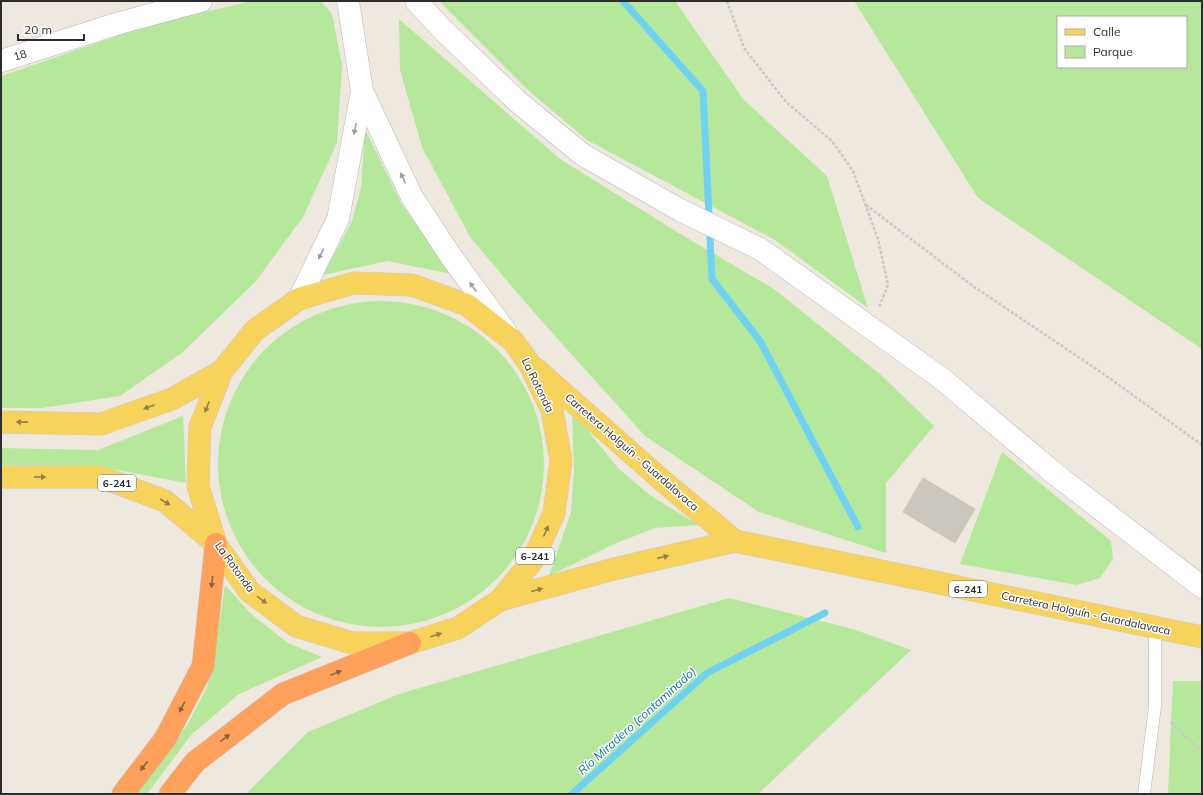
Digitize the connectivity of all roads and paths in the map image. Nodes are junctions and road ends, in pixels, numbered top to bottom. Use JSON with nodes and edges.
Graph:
{"nodes":[{"id":1,"x":201,"y":1,"type":"edge"},
{"id":2,"x":348,"y":1,"type":"edge"},
{"id":3,"x":416,"y":1,"type":"edge"},
{"id":4,"x":727,"y":1,"type":"edge"},
{"id":5,"x":1,"y":61,"type":"edge"},
{"id":6,"x":362,"y":91,"type":"junction"},
{"id":7,"x":866,"y":205,"type":"junction"},
{"id":8,"x":299,"y":300,"type":"junction"},
{"id":9,"x":870,"y":328,"type":"junction"},
{"id":10,"x":513,"y":342,"type":"junction"},
{"id":11,"x":529,"y":363,"type":"junction"},
{"id":12,"x":222,"y":371,"type":"junction"},
{"id":13,"x":1,"y":422,"type":"edge"},
{"id":14,"x":1202,"y":445,"type":"edge"},
{"id":15,"x":1,"y":477,"type":"edge"},
{"id":16,"x":735,"y":541,"type":"junction"},
{"id":17,"x":216,"y":544,"type":"junction"},
{"id":18,"x":1202,"y":587,"type":"edge"},
{"id":19,"x":500,"y":600,"type":"junction"},
{"id":20,"x":1155,"y":627,"type":"junction"},
{"id":21,"x":1202,"y":637,"type":"edge"},
{"id":22,"x":410,"y":643,"type":"junction"},
{"id":23,"x":1155,"y":706,"type":"junction"},
{"id":24,"x":1202,"y":752,"type":"edge"},
{"id":25,"x":123,"y":794,"type":"edge"},
{"id":26,"x":170,"y":794,"type":"edge"},
{"id":27,"x":1144,"y":794,"type":"edge"}],
"edges":[{"from":1,"to":5,"type":"street","name":"18"},
{"from":2,"to":6,"type":"street"},
{"from":3,"to":9,"type":"street"},
{"from":4,"to":7,"type":"path"},
{"from":6,"to":8,"type":"street","one_way":true},
{"from":10,"to":6,"type":"street","one_way":true},
{"from":7,"to":9,"type":"path"},
{"from":7,"to":14,"type":"path"},
{"from":8,"to":10,"type":"main road","name":"La Rotonda","number":"6-241"},
{"from":8,"to":12,"type":"main road","name":"La Rotonda","number":"6-241"},
{"from":9,"to":18,"type":"street"},
{"from":10,"to":11,"type":"main road","name":"La Rotonda","number":"6-241"},
{"from":11,"to":16,"type":"main road","name":"Carretera Holguín - Guardalavaca","number":"6-241"},
{"from":19,"to":11,"type":"main road","name":"La Rotonda","number":"6-241","one_way":true},
{"from":12,"to":13,"type":"main road","number":"6-241","one_way":true},
{"from":12,"to":17,"type":"main road","name":"La Rotonda","number":"6-241","one_way":true},
{"from":15,"to":17,"type":"main road","number":"6-241","one_way":true},
{"from":19,"to":16,"type":"main road","name":"Carretera Holguín - Guardalavaca","number":"6-241","one_way":true},
{"from":16,"to":20,"type":"main road","name":"Carretera Holguín - Guardalavaca","number":"6-241"},
{"from":17,"to":22,"type":"main road","name":"La Rotonda","number":"6-241","one_way":true},
{"from":17,"to":25,"type":"highway","one_way":true},
{"from":22,"to":19,"type":"main road","name":"La Rotonda","number":"6-241","one_way":true},
{"from":20,"to":21,"type":"main road","name":"Carretera Holguín - Guardalavaca","number":"6-241"},
{"from":20,"to":23,"type":"lane"},
{"from":26,"to":22,"type":"highway","one_way":true},
{"from":23,"to":24,"type":"path"},
{"from":23,"to":27,"type":"lane"}]}
